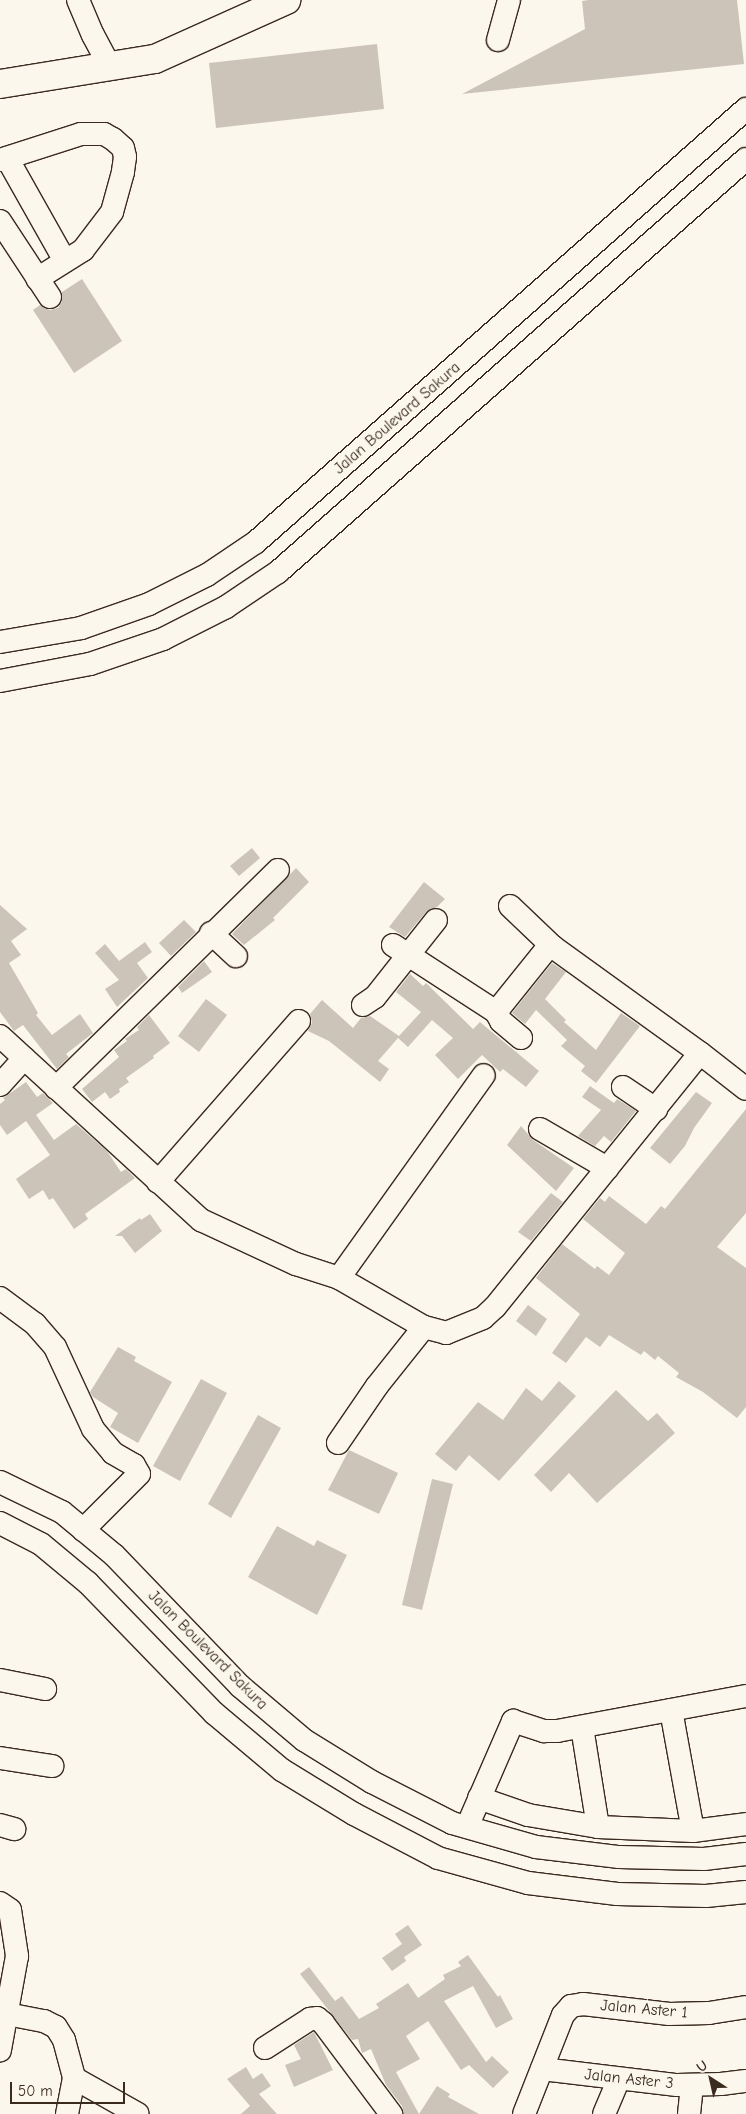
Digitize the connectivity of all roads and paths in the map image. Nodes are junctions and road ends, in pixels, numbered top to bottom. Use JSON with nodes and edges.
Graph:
{"nodes":[{"id":1,"x":78,"y":0,"type":"edge"},
{"id":2,"x":286,"y":0,"type":"edge"},
{"id":3,"x":509,"y":0,"type":"edge"},
{"id":4,"x":498,"y":40,"type":"dead end"},
{"id":5,"x":110,"y":67,"type":"junction"},
{"id":6,"x":0,"y":84,"type":"edge"},
{"id":7,"x":746,"y":109,"type":"edge"},
{"id":8,"x":4,"y":159,"type":"edge"},
{"id":9,"x":746,"y":159,"type":"edge"},
{"id":10,"x":0,"y":221,"type":"edge"},
{"id":11,"x":580,"y":255,"type":"junction"},
{"id":12,"x":65,"y":261,"type":"junction"},
{"id":13,"x":604,"y":284,"type":"junction"},
{"id":14,"x":0,"y":642,"type":"edge"},
{"id":15,"x":0,"y":681,"type":"edge"},
{"id":16,"x":278,"y":870,"type":"dead end"},
{"id":17,"x":510,"y":906,"type":"dead end"},
{"id":18,"x":436,"y":920,"type":"dead end"},
{"id":19,"x":211,"y":933,"type":"junction"},
{"id":20,"x":553,"y":947,"type":"junction"},
{"id":21,"x":401,"y":951,"type":"junction"},
{"id":22,"x":236,"y":956,"type":"dead end"},
{"id":23,"x":363,"y":1005,"type":"dead end"},
{"id":24,"x":496,"y":1012,"type":"junction"},
{"id":25,"x":299,"y":1021,"type":"dead end"},
{"id":26,"x":0,"y":1036,"type":"edge"},
{"id":27,"x":521,"y":1038,"type":"dead end"},
{"id":28,"x":700,"y":1053,"type":"junction"},
{"id":29,"x":24,"y":1058,"type":"junction"},
{"id":30,"x":484,"y":1075,"type":"dead end"},
{"id":31,"x":0,"y":1085,"type":"edge"},
{"id":32,"x":623,"y":1087,"type":"dead end"},
{"id":33,"x":56,"y":1088,"type":"junction"},
{"id":34,"x":746,"y":1089,"type":"edge"},
{"id":35,"x":656,"y":1109,"type":"junction"},
{"id":36,"x":540,"y":1129,"type":"dead end"},
{"id":37,"x":607,"y":1168,"type":"junction"},
{"id":38,"x":158,"y":1182,"type":"junction"},
{"id":39,"x":339,"y":1278,"type":"junction"},
{"id":40,"x":0,"y":1298,"type":"edge"},
{"id":41,"x":424,"y":1327,"type":"junction"},
{"id":42,"x":338,"y":1443,"type":"dead end"},
{"id":43,"x":0,"y":1482,"type":"edge"},
{"id":44,"x":0,"y":1522,"type":"edge"},
{"id":45,"x":83,"y":1530,"type":"junction"},
{"id":46,"x":1,"y":1672,"type":"edge"},
{"id":47,"x":45,"y":1689,"type":"dead end"},
{"id":48,"x":746,"y":1696,"type":"edge"},
{"id":49,"x":671,"y":1710,"type":"junction"},
{"id":50,"x":582,"y":1727,"type":"junction"},
{"id":51,"x":304,"y":1740,"type":"junction"},
{"id":52,"x":0,"y":1758,"type":"edge"},
{"id":53,"x":52,"y":1766,"type":"dead end"},
{"id":54,"x":282,"y":1770,"type":"junction"},
{"id":55,"x":480,"y":1798,"type":"junction"},
{"id":56,"x":746,"y":1824,"type":"edge"},
{"id":57,"x":598,"y":1827,"type":"junction"},
{"id":58,"x":468,"y":1828,"type":"junction"},
{"id":59,"x":693,"y":1831,"type":"junction"},
{"id":60,"x":746,"y":1854,"type":"edge"},
{"id":61,"x":746,"y":1892,"type":"edge"},
{"id":62,"x":5,"y":1906,"type":"edge"},
{"id":63,"x":746,"y":2007,"type":"edge"},
{"id":64,"x":7,"y":2014,"type":"junction"},
{"id":65,"x":265,"y":2048,"type":"dead end"},
{"id":66,"x":0,"y":2050,"type":"edge"},
{"id":67,"x":542,"y":2069,"type":"junction"},
{"id":68,"x":74,"y":2078,"type":"junction"},
{"id":69,"x":619,"y":2078,"type":"junction"},
{"id":70,"x":746,"y":2081,"type":"edge"},
{"id":71,"x":692,"y":2085,"type":"junction"},
{"id":72,"x":67,"y":2114,"type":"edge"},
{"id":73,"x":138,"y":2114,"type":"edge"},
{"id":74,"x":390,"y":2114,"type":"edge"},
{"id":75,"x":524,"y":2114,"type":"edge"},
{"id":76,"x":604,"y":2114,"type":"edge"},
{"id":77,"x":616,"y":2114,"type":"edge"},
{"id":78,"x":689,"y":2114,"type":"edge"}],
"edges":[{"from":1,"to":5,"type":"street"},
{"from":2,"to":5,"type":"main road"},
{"from":3,"to":4,"type":"street"},
{"from":5,"to":6,"type":"main road"},
{"from":7,"to":11,"type":"street","name":"Jalan Boulevard Sakura"},
{"from":8,"to":12,"type":"street"},
{"from":8,"to":12,"type":"street"},
{"from":9,"to":13,"type":"street"},
{"from":10,"to":12,"type":"street"},
{"from":11,"to":13,"type":"street"},
{"from":11,"to":14,"type":"street","name":"Jalan Boulevard Sakura"},
{"from":13,"to":15,"type":"street"},
{"from":16,"to":19,"type":"street"},
{"from":17,"to":20,"type":"street"},
{"from":18,"to":21,"type":"street"},
{"from":19,"to":22,"type":"street"},
{"from":19,"to":33,"type":"street"},
{"from":20,"to":24,"type":"street"},
{"from":20,"to":28,"type":"street"},
{"from":21,"to":23,"type":"street"},
{"from":21,"to":24,"type":"street"},
{"from":24,"to":27,"type":"street"},
{"from":25,"to":38,"type":"street"},
{"from":26,"to":29,"type":"street"},
{"from":28,"to":34,"type":"street"},
{"from":28,"to":35,"type":"street"},
{"from":29,"to":31,"type":"street"},
{"from":29,"to":33,"type":"street"},
{"from":30,"to":39,"type":"street"},
{"from":32,"to":35,"type":"street"},
{"from":33,"to":38,"type":"street"},
{"from":35,"to":37,"type":"street"},
{"from":36,"to":37,"type":"street"},
{"from":37,"to":41,"type":"street"},
{"from":38,"to":39,"type":"street"},
{"from":39,"to":41,"type":"street"},
{"from":40,"to":45,"type":"street"},
{"from":41,"to":42,"type":"street"},
{"from":43,"to":45,"type":"street","name":"Jalan Boulevard Sakura"},
{"from":44,"to":54,"type":"street"},
{"from":45,"to":51,"type":"street","name":"Jalan Boulevard Sakura"},
{"from":46,"to":47,"type":"street"},
{"from":48,"to":49,"type":"street"},
{"from":49,"to":50,"type":"street"},
{"from":49,"to":59,"type":"street"},
{"from":50,"to":55,"type":"street"},
{"from":50,"to":57,"type":"street"},
{"from":51,"to":54,"type":"street"},
{"from":51,"to":58,"type":"street","name":"Jalan Boulevard Sakura"},
{"from":52,"to":53,"type":"street"},
{"from":54,"to":61,"type":"street"},
{"from":55,"to":57,"type":"street"},
{"from":55,"to":58,"type":"street"},
{"from":56,"to":59,"type":"street"},
{"from":57,"to":59,"type":"street"},
{"from":58,"to":60,"type":"street","name":"Jalan Boulevard Sakura"},
{"from":62,"to":64,"type":"street"},
{"from":63,"to":67,"type":"street","name":"Jalan Aster 1"},
{"from":64,"to":66,"type":"street"},
{"from":64,"to":68,"type":"street"},
{"from":65,"to":74,"type":"street"},
{"from":67,"to":69,"type":"street","name":"Jalan Aster 3"},
{"from":67,"to":75,"type":"street"},
{"from":68,"to":72,"type":"street"},
{"from":68,"to":73,"type":"street"},
{"from":69,"to":71,"type":"street","name":"Jalan Aster 3"},
{"from":69,"to":76,"type":"street"},
{"from":69,"to":77,"type":"street"},
{"from":70,"to":71,"type":"street","name":"Jalan Aster 3"},
{"from":71,"to":78,"type":"street"}]}
